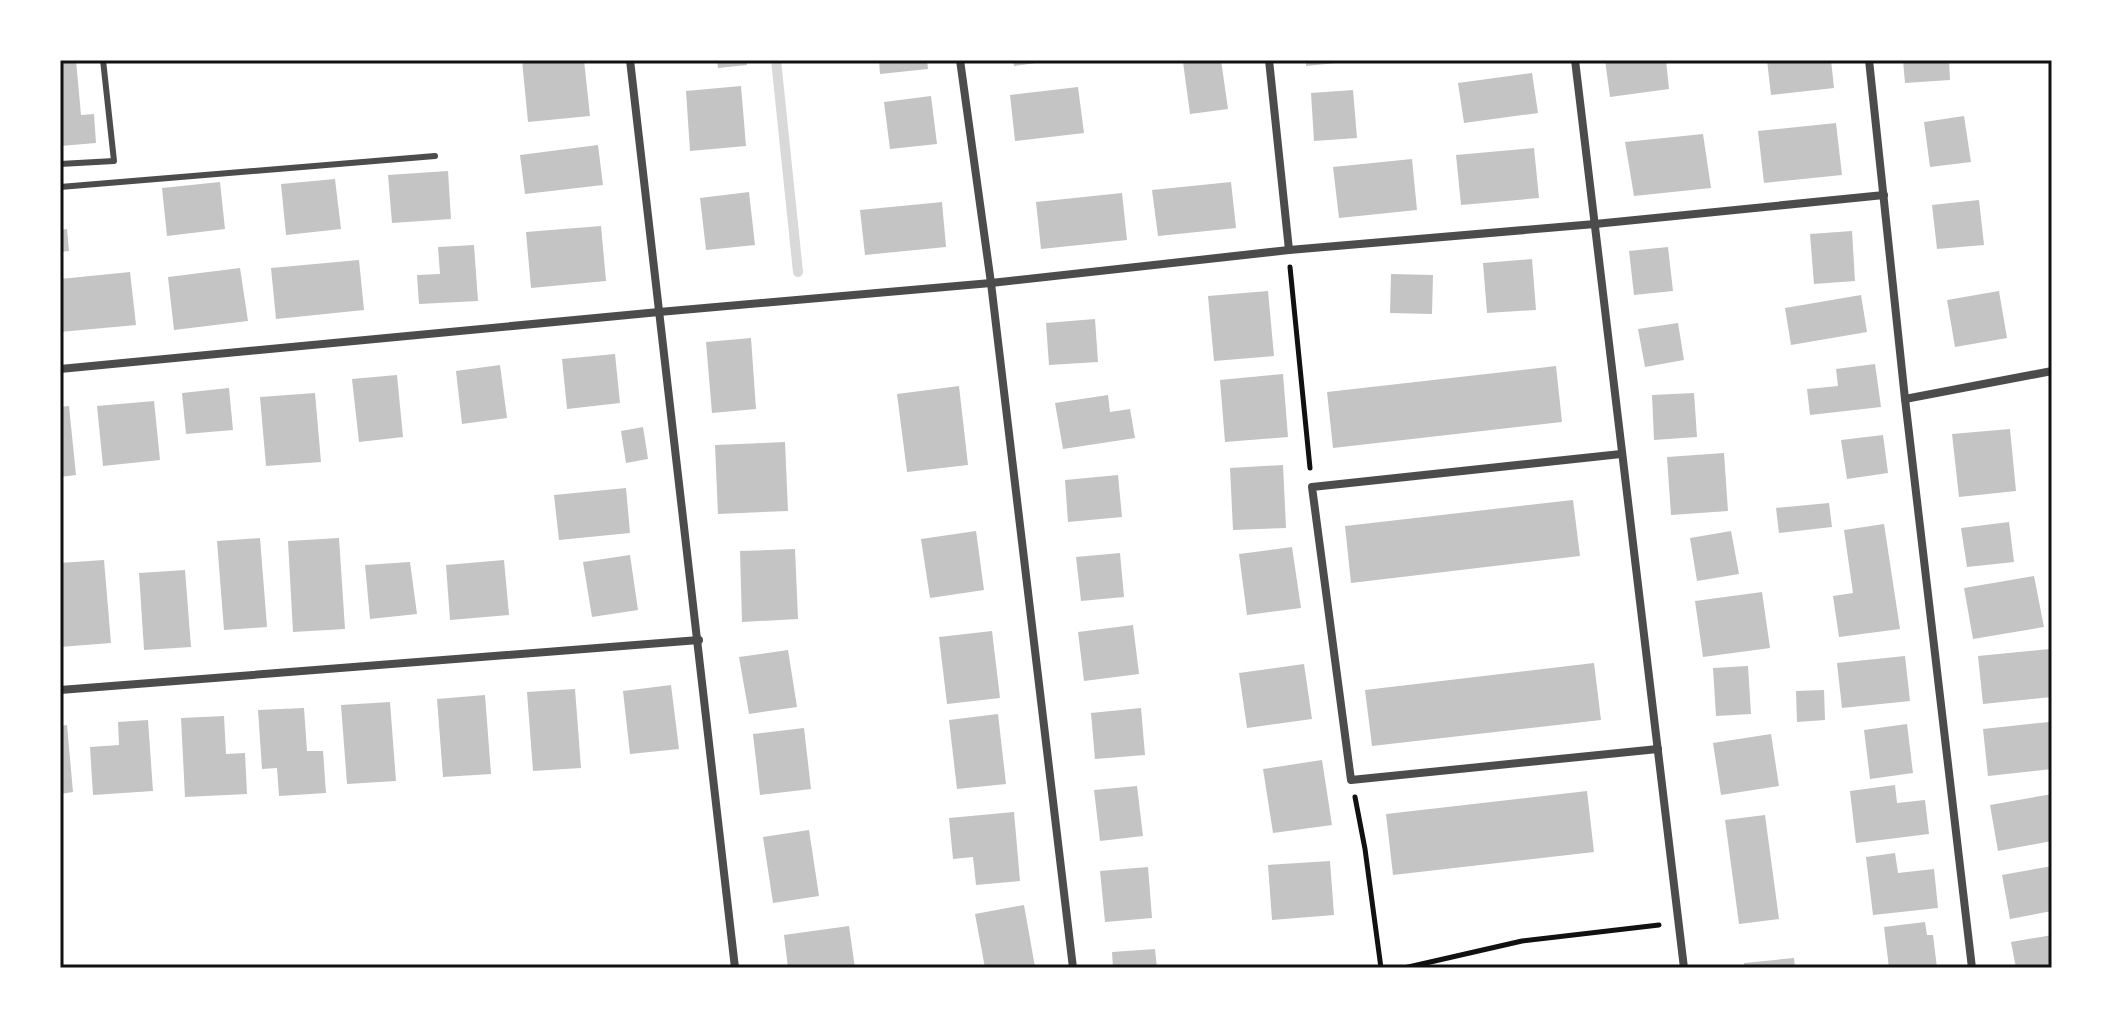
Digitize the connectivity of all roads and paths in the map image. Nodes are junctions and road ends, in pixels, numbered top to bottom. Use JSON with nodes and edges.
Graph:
{"nodes":[{"id":1,"x":103,"y":60,"type":"edge"},
{"id":2,"x":630,"y":60,"type":"edge"},
{"id":3,"x":960,"y":60,"type":"edge"},
{"id":4,"x":1269,"y":60,"type":"edge"},
{"id":5,"x":1575,"y":60,"type":"edge"},
{"id":6,"x":1869,"y":60,"type":"edge"},
{"id":7,"x":435,"y":156,"type":"dead end"},
{"id":8,"x":60,"y":164,"type":"edge"},
{"id":9,"x":60,"y":187,"type":"edge"},
{"id":10,"x":1884,"y":195,"type":"junction"},
{"id":11,"x":1595,"y":224,"type":"junction"},
{"id":12,"x":1289,"y":250,"type":"junction"},
{"id":13,"x":991,"y":283,"type":"junction"},
{"id":14,"x":659,"y":312,"type":"junction"},
{"id":15,"x":60,"y":369,"type":"edge"},
{"id":16,"x":2052,"y":371,"type":"edge"},
{"id":17,"x":1905,"y":399,"type":"junction"},
{"id":18,"x":1621,"y":454,"type":"junction"},
{"id":19,"x":1312,"y":487,"type":"junction"},
{"id":20,"x":699,"y":640,"type":"junction"},
{"id":21,"x":60,"y":690,"type":"edge"},
{"id":22,"x":1658,"y":749,"type":"junction"},
{"id":23,"x":1351,"y":780,"type":"junction"},
{"id":24,"x":1678,"y":922,"type":"junction"},
{"id":25,"x":735,"y":968,"type":"edge"},
{"id":26,"x":1073,"y":968,"type":"edge"},
{"id":27,"x":1381,"y":968,"type":"edge"},
{"id":28,"x":1404,"y":968,"type":"edge"},
{"id":29,"x":1684,"y":968,"type":"edge"},
{"id":30,"x":1972,"y":968,"type":"edge"}],
"edges":[{"from":1,"to":8,"type":"lane"},
{"from":2,"to":14,"type":"street"},
{"from":3,"to":13,"type":"street"},
{"from":4,"to":12,"type":"street"},
{"from":5,"to":11,"type":"street"},
{"from":6,"to":10,"type":"street"},
{"from":7,"to":9,"type":"lane"},
{"from":10,"to":11,"type":"street"},
{"from":10,"to":17,"type":"street"},
{"from":11,"to":12,"type":"street"},
{"from":11,"to":18,"type":"street"},
{"from":12,"to":13,"type":"street"},
{"from":12,"to":19,"type":"path"},
{"from":13,"to":14,"type":"street"},
{"from":13,"to":26,"type":"street"},
{"from":14,"to":15,"type":"street"},
{"from":14,"to":20,"type":"street"},
{"from":16,"to":17,"type":"street"},
{"from":17,"to":30,"type":"street"},
{"from":18,"to":19,"type":"street"},
{"from":18,"to":22,"type":"street"},
{"from":19,"to":23,"type":"street"},
{"from":20,"to":21,"type":"street"},
{"from":20,"to":25,"type":"street"},
{"from":22,"to":23,"type":"street"},
{"from":22,"to":24,"type":"street"},
{"from":23,"to":27,"type":"path"},
{"from":24,"to":28,"type":"path"},
{"from":24,"to":29,"type":"street"}]}
